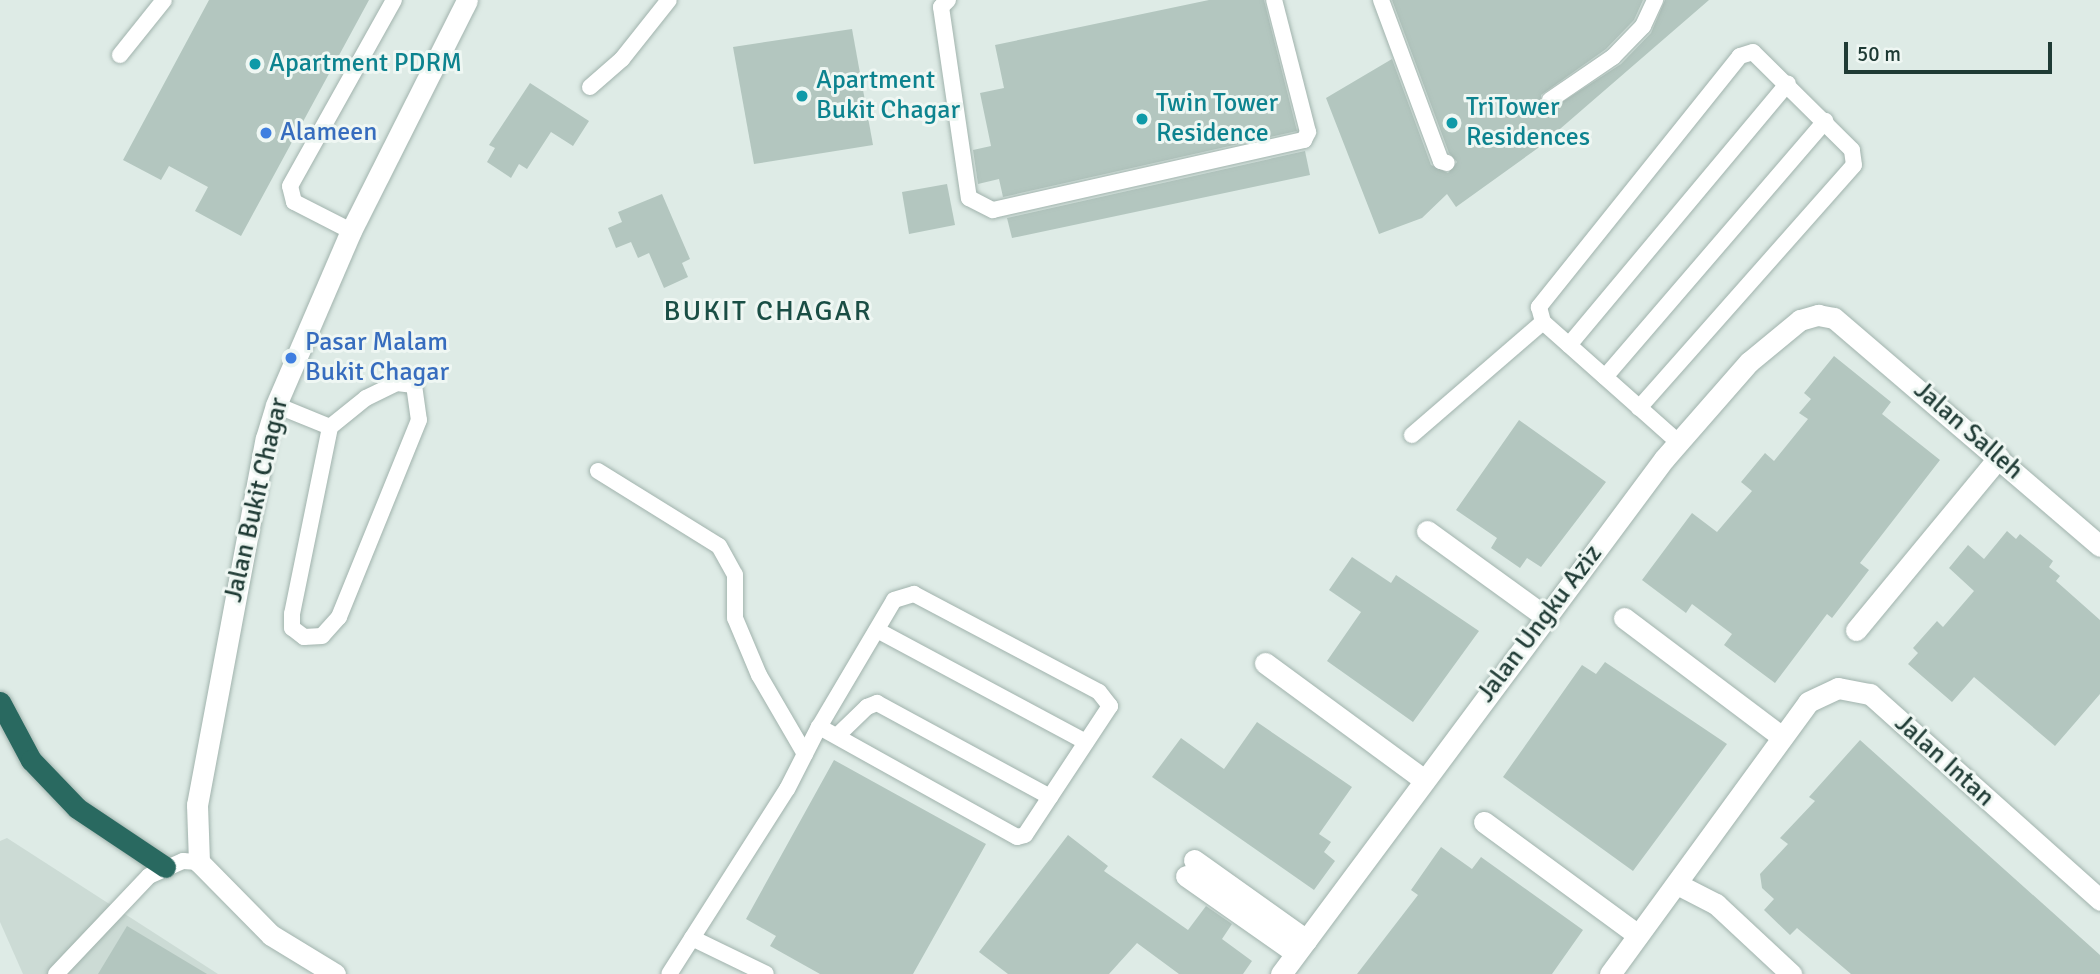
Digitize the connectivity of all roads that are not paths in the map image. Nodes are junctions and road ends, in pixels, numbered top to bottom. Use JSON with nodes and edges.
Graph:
{"nodes":[{"id":1,"x":164,"y":0,"type":"edge"},
{"id":2,"x":394,"y":0,"type":"edge"},
{"id":3,"x":467,"y":0,"type":"edge"},
{"id":4,"x":669,"y":0,"type":"edge"},
{"id":5,"x":948,"y":0,"type":"edge"},
{"id":6,"x":1274,"y":0,"type":"edge"},
{"id":7,"x":1381,"y":0,"type":"edge"},
{"id":8,"x":1655,"y":0,"type":"edge"},
{"id":9,"x":120,"y":55,"type":"dead end"},
{"id":10,"x":1788,"y":83,"type":"junction"},
{"id":11,"x":590,"y":87,"type":"dead end"},
{"id":12,"x":1550,"y":100,"type":"dead end"},
{"id":13,"x":1825,"y":121,"type":"junction"},
{"id":14,"x":1447,"y":163,"type":"dead end"},
{"id":15,"x":351,"y":231,"type":"junction"},
{"id":16,"x":1834,"y":318,"type":"joint"},
{"id":17,"x":1543,"y":322,"type":"junction"},
{"id":18,"x":1569,"y":345,"type":"junction"},
{"id":19,"x":1605,"y":377,"type":"junction"},
{"id":20,"x":276,"y":405,"type":"junction"},
{"id":21,"x":1639,"y":408,"type":"junction"},
{"id":22,"x":330,"y":427,"type":"junction"},
{"id":23,"x":1412,"y":435,"type":"dead end"},
{"id":24,"x":1678,"y":442,"type":"junction"},
{"id":25,"x":1999,"y":457,"type":"junction"},
{"id":26,"x":598,"y":471,"type":"dead end"},
{"id":27,"x":1427,"y":531,"type":"dead end"},
{"id":28,"x":2100,"y":547,"type":"edge"},
{"id":29,"x":1546,"y":617,"type":"junction"},
{"id":30,"x":1624,"y":618,"type":"dead end"},
{"id":31,"x":877,"y":630,"type":"junction"},
{"id":32,"x":1856,"y":630,"type":"dead end"},
{"id":33,"x":1265,"y":663,"type":"dead end"},
{"id":34,"x":0,"y":702,"type":"edge"},
{"id":35,"x":819,"y":727,"type":"junction"},
{"id":36,"x":836,"y":736,"type":"junction"},
{"id":37,"x":1782,"y":737,"type":"junction"},
{"id":38,"x":1086,"y":742,"type":"junction"},
{"id":39,"x":805,"y":754,"type":"junction"},
{"id":40,"x":1423,"y":779,"type":"junction"},
{"id":41,"x":1050,"y":797,"type":"junction"},
{"id":42,"x":1484,"y":822,"type":"dead end"},
{"id":43,"x":199,"y":862,"type":"junction"},
{"id":44,"x":164,"y":867,"type":"junction"},
{"id":45,"x":1190,"y":868,"type":"dead end"},
{"id":46,"x":1677,"y":884,"type":"junction"},
{"id":47,"x":2100,"y":900,"type":"edge"},
{"id":48,"x":1638,"y":935,"type":"junction"},
{"id":49,"x":692,"y":938,"type":"junction"},
{"id":50,"x":1301,"y":947,"type":"junction"},
{"id":51,"x":328,"y":972,"type":"edge"},
{"id":52,"x":56,"y":974,"type":"edge"},
{"id":53,"x":669,"y":974,"type":"edge"},
{"id":54,"x":766,"y":974,"type":"edge"},
{"id":55,"x":1281,"y":974,"type":"edge"},
{"id":56,"x":1610,"y":974,"type":"edge"},
{"id":57,"x":1791,"y":974,"type":"edge"}],
"edges":[{"from":1,"to":9,"type":"lane"},
{"from":2,"to":15,"type":"lane"},
{"from":3,"to":15,"type":"street","name":"Jalan Bukit Chagar"},
{"from":4,"to":11,"type":"lane"},
{"from":5,"to":6,"type":"lane"},
{"from":7,"to":14,"type":"lane"},
{"from":8,"to":12,"type":"lane"},
{"from":10,"to":13,"type":"lane"},
{"from":10,"to":17,"type":"lane"},
{"from":10,"to":18,"type":"lane"},
{"from":13,"to":19,"type":"lane"},
{"from":13,"to":21,"type":"lane"},
{"from":15,"to":20,"type":"street","name":"Jalan Bukit Chagar"},
{"from":16,"to":24,"type":"street","name":"Jalan Ungku Aziz"},
{"from":16,"to":25,"type":"street","name":"Jalan Salleh"},
{"from":17,"to":18,"type":"lane"},
{"from":17,"to":23,"type":"lane"},
{"from":18,"to":19,"type":"lane"},
{"from":19,"to":21,"type":"lane"},
{"from":20,"to":22,"type":"lane"},
{"from":20,"to":43,"type":"street","name":"Jalan Bukit Chagar"},
{"from":21,"to":24,"type":"lane"},
{"from":22,"to":22,"type":"lane"},
{"from":24,"to":29,"type":"street","name":"Jalan Ungku Aziz"},
{"from":25,"to":28,"type":"street","name":"Jalan Salleh"},
{"from":25,"to":32,"type":"street"},
{"from":26,"to":39,"type":"lane"},
{"from":27,"to":29,"type":"street"},
{"from":29,"to":40,"type":"street","name":"Jalan Ungku Aziz"},
{"from":30,"to":37,"type":"street"},
{"from":31,"to":35,"type":"lane"},
{"from":31,"to":38,"type":"lane"},
{"from":31,"to":38,"type":"lane"},
{"from":33,"to":40,"type":"street"},
{"from":34,"to":44,"type":"highway"},
{"from":35,"to":36,"type":"lane"},
{"from":35,"to":39,"type":"lane"},
{"from":36,"to":41,"type":"lane"},
{"from":36,"to":41,"type":"lane"},
{"from":37,"to":46,"type":"street","name":"Jalan Intan"},
{"from":37,"to":47,"type":"street","name":"Jalan Intan"},
{"from":38,"to":41,"type":"lane"},
{"from":39,"to":49,"type":"lane"},
{"from":40,"to":50,"type":"street","name":"Jalan Ungku Aziz"},
{"from":42,"to":48,"type":"street"},
{"from":43,"to":44,"type":"lane"},
{"from":43,"to":51,"type":"street"},
{"from":44,"to":52,"type":"lane"},
{"from":45,"to":50,"type":"street"},
{"from":46,"to":48,"type":"street","name":"Jalan Intan"},
{"from":46,"to":57,"type":"street"},
{"from":48,"to":56,"type":"street","name":"Jalan Intan"},
{"from":49,"to":53,"type":"lane"},
{"from":49,"to":54,"type":"lane"},
{"from":50,"to":55,"type":"street","name":"Jalan Ungku Aziz"}]}
